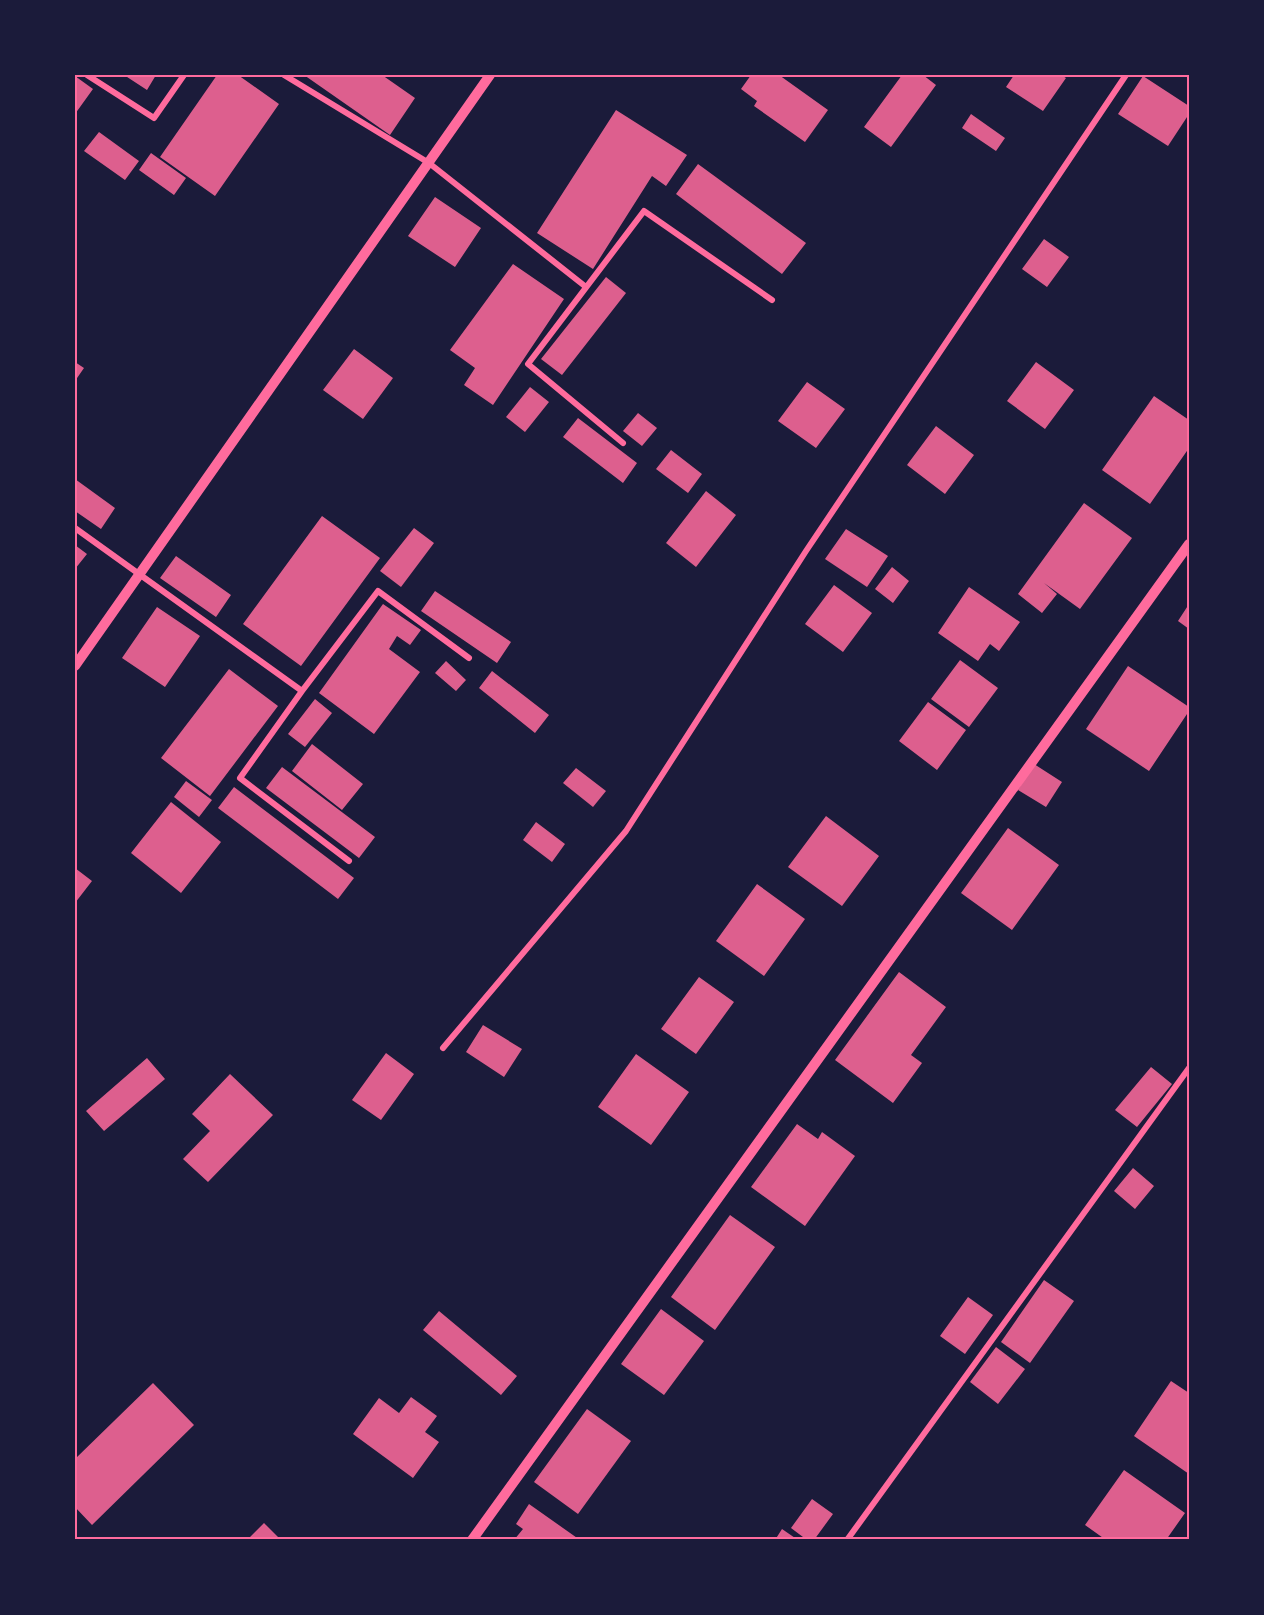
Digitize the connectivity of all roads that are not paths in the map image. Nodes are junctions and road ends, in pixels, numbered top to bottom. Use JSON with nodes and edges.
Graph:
{"nodes":[{"id":1,"x":87,"y":75,"type":"edge"},
{"id":2,"x":184,"y":75,"type":"edge"},
{"id":3,"x":284,"y":75,"type":"edge"},
{"id":4,"x":490,"y":75,"type":"edge"},
{"id":5,"x":1126,"y":75,"type":"edge"},
{"id":6,"x":429,"y":163,"type":"junction"},
{"id":7,"x":586,"y":287,"type":"junction"},
{"id":8,"x":772,"y":300,"type":"dead end"},
{"id":9,"x":623,"y":443,"type":"dead end"},
{"id":10,"x":75,"y":528,"type":"edge"},
{"id":11,"x":1189,"y":544,"type":"edge"},
{"id":12,"x":140,"y":573,"type":"junction"},
{"id":13,"x":469,"y":658,"type":"dead end"},
{"id":14,"x":75,"y":666,"type":"edge"},
{"id":15,"x":302,"y":691,"type":"junction"},
{"id":16,"x":349,"y":861,"type":"dead end"},
{"id":17,"x":443,"y":1048,"type":"dead end"},
{"id":18,"x":1189,"y":1068,"type":"edge"},
{"id":19,"x":472,"y":1540,"type":"edge"},
{"id":20,"x":847,"y":1540,"type":"edge"}],
"edges":[{"from":1,"to":2,"type":"street"},
{"from":3,"to":6,"type":"street"},
{"from":4,"to":6,"type":"street"},
{"from":5,"to":17,"type":"street"},
{"from":6,"to":7,"type":"street"},
{"from":6,"to":12,"type":"street"},
{"from":7,"to":8,"type":"street"},
{"from":7,"to":9,"type":"street"},
{"from":10,"to":12,"type":"street"},
{"from":11,"to":19,"type":"street"},
{"from":12,"to":14,"type":"street"},
{"from":12,"to":15,"type":"street"},
{"from":13,"to":15,"type":"street"},
{"from":15,"to":16,"type":"street"},
{"from":18,"to":20,"type":"street"}]}
